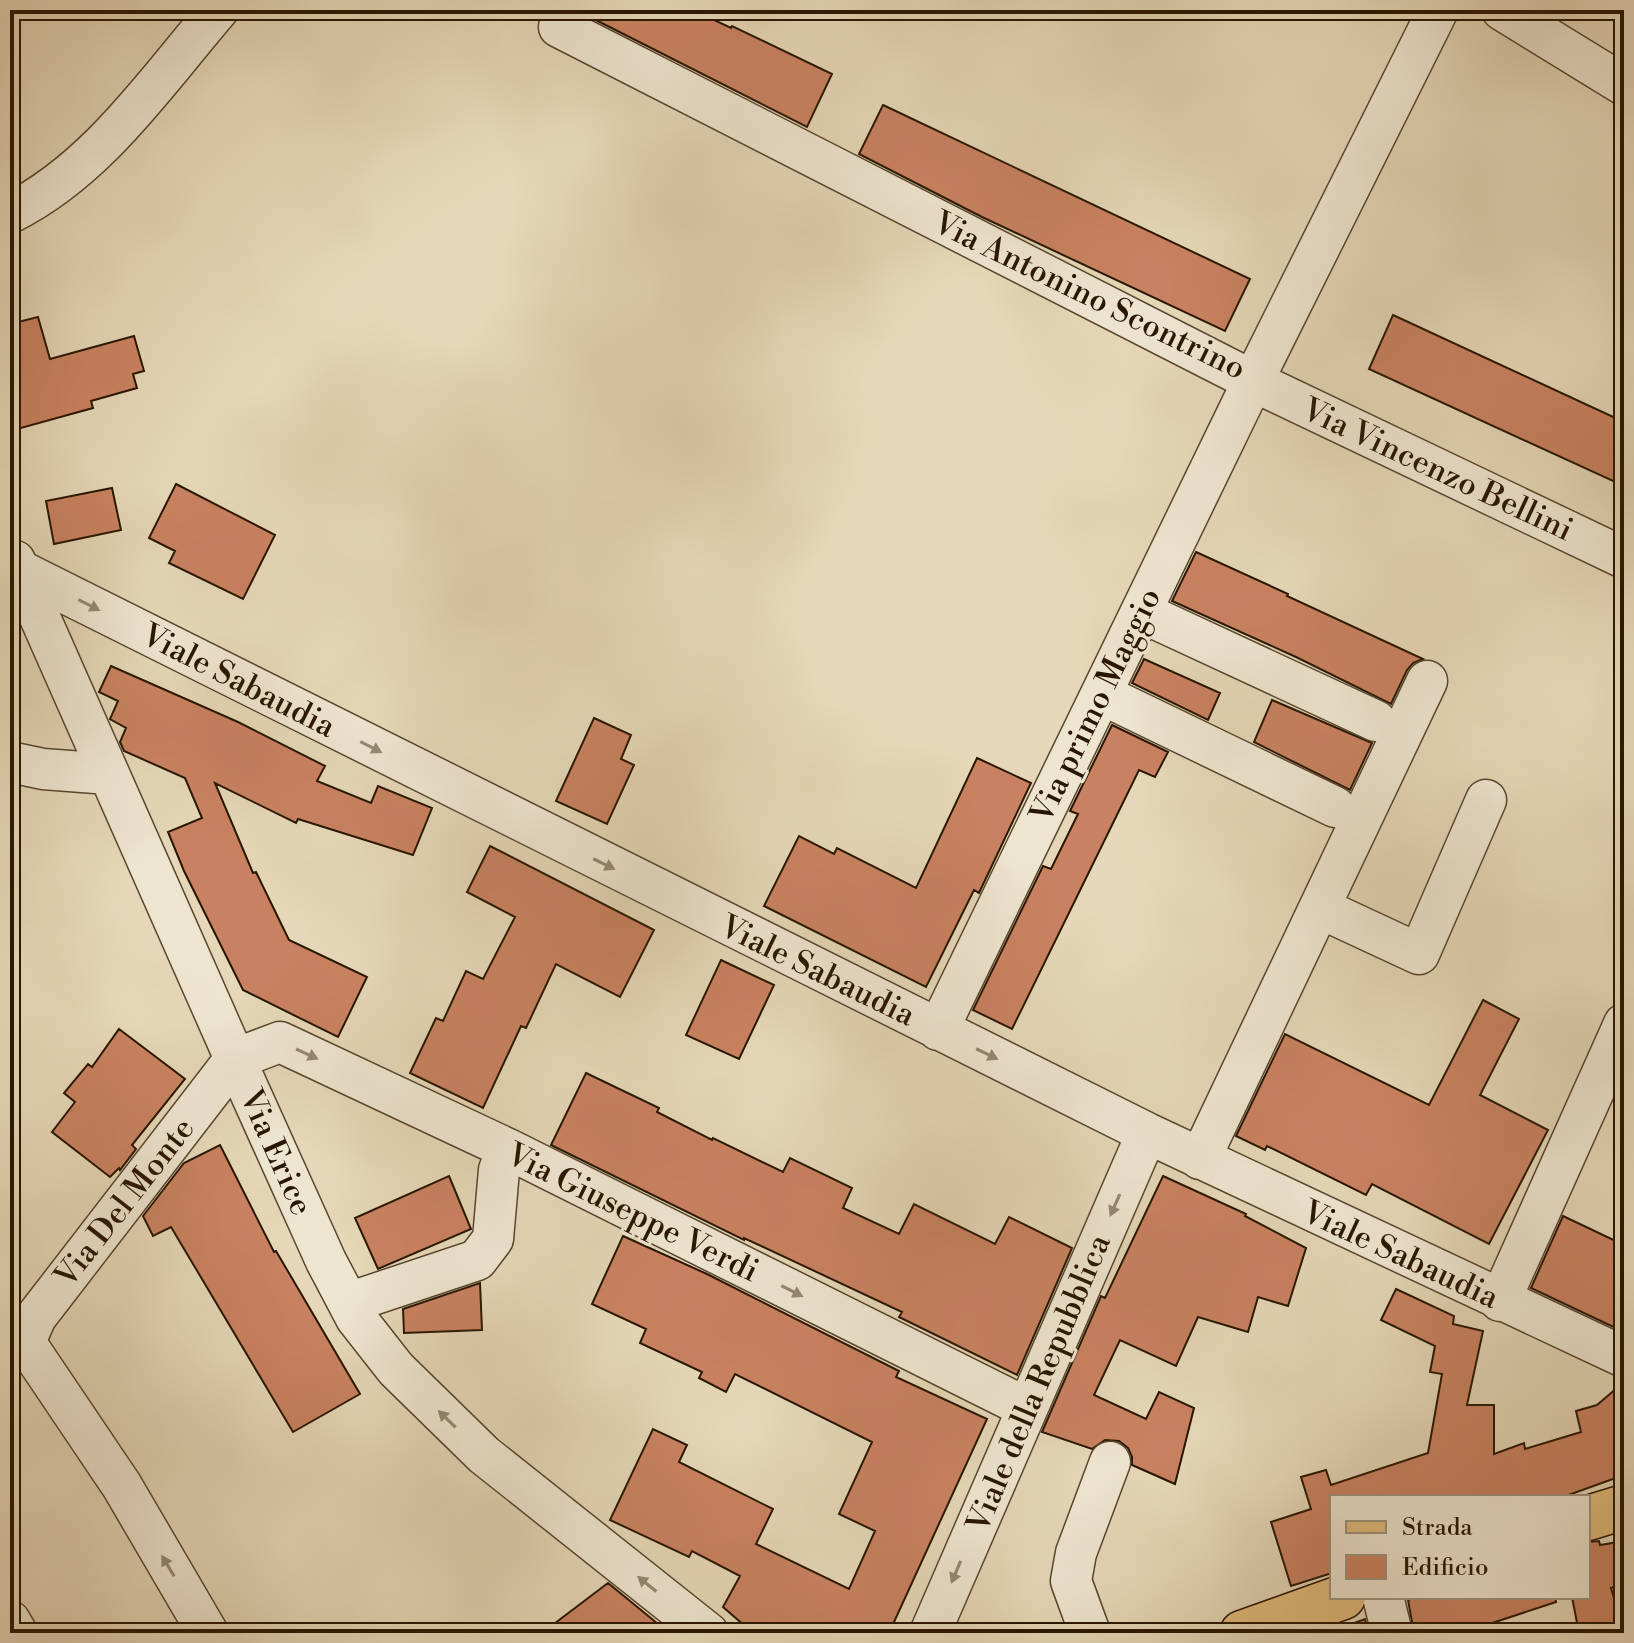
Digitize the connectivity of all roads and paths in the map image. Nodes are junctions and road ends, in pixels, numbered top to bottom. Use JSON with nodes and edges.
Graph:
{"nodes":[{"id":1,"x":218,"y":10,"type":"edge"},
{"id":2,"x":1438,"y":10,"type":"edge"},
{"id":3,"x":1502,"y":10,"type":"edge"},
{"id":4,"x":559,"y":27,"type":"dead end"},
{"id":5,"x":1624,"y":85,"type":"edge"},
{"id":6,"x":10,"y":213,"type":"edge"},
{"id":7,"x":1253,"y":381,"type":"junction"},
{"id":8,"x":1624,"y":558,"type":"edge"},
{"id":9,"x":15,"y":560,"type":"edge"},
{"id":10,"x":1141,"y":612,"type":"junction"},
{"id":11,"x":1427,"y":681,"type":"dead end"},
{"id":12,"x":1101,"y":694,"type":"junction"},
{"id":13,"x":1376,"y":721,"type":"dead end"},
{"id":14,"x":10,"y":762,"type":"edge"},
{"id":15,"x":109,"y":774,"type":"junction"},
{"id":16,"x":1486,"y":800,"type":"dead end"},
{"id":17,"x":1335,"y":807,"type":"dead end"},
{"id":18,"x":1320,"y":908,"type":"junction"},
{"id":19,"x":1624,"y":1024,"type":"edge"},
{"id":20,"x":938,"y":1030,"type":"junction"},
{"id":21,"x":235,"y":1059,"type":"junction"},
{"id":22,"x":1147,"y":1133,"type":"junction"},
{"id":23,"x":508,"y":1149,"type":"junction"},
{"id":24,"x":1200,"y":1159,"type":"junction"},
{"id":25,"x":1500,"y":1301,"type":"junction"},
{"id":26,"x":348,"y":1303,"type":"junction"},
{"id":27,"x":1624,"y":1357,"type":"edge"},
{"id":28,"x":1027,"y":1408,"type":"junction"},
{"id":29,"x":1110,"y":1462,"type":"dead end"},
{"id":30,"x":1624,"y":1507,"type":"edge"},
{"id":31,"x":1590,"y":1517,"type":"edge"},
{"id":32,"x":1337,"y":1599,"type":"edge"},
{"id":33,"x":1384,"y":1599,"type":"edge"},
{"id":34,"x":10,"y":1621,"type":"edge"},
{"id":35,"x":17,"y":1633,"type":"edge"},
{"id":36,"x":208,"y":1633,"type":"edge"},
{"id":37,"x":708,"y":1633,"type":"edge"},
{"id":38,"x":930,"y":1633,"type":"edge"},
{"id":39,"x":1090,"y":1633,"type":"edge"},
{"id":40,"x":1242,"y":1633,"type":"edge"},
{"id":41,"x":1392,"y":1633,"type":"edge"}],
"edges":[{"from":1,"to":6,"type":"street"},
{"from":2,"to":7,"type":"street","name":"Via Antonino Scontrino"},
{"from":3,"to":5,"type":"street"},
{"from":4,"to":7,"type":"street","name":"Via Antonino Scontrino"},
{"from":7,"to":8,"type":"street","name":"Via Vincenzo Bellini"},
{"from":7,"to":10,"type":"street","name":"Via primo Maggio"},
{"from":9,"to":15,"type":"street","name":"Via Erice"},
{"from":9,"to":20,"type":"street","name":"Viale Sabaudia","one_way":true},
{"from":10,"to":12,"type":"street","name":"Via primo Maggio"},
{"from":10,"to":13,"type":"street"},
{"from":11,"to":18,"type":"street"},
{"from":12,"to":17,"type":"street"},
{"from":12,"to":20,"type":"street","name":"Via primo Maggio"},
{"from":14,"to":15,"type":"street"},
{"from":15,"to":21,"type":"street","name":"Via Erice"},
{"from":16,"to":18,"type":"street"},
{"from":18,"to":24,"type":"street"},
{"from":19,"to":25,"type":"street"},
{"from":20,"to":22,"type":"street","name":"Viale Sabaudia","one_way":true},
{"from":21,"to":23,"type":"street","name":"Via Giuseppe Verdi","one_way":true},
{"from":21,"to":26,"type":"street","name":"Via Erice"},
{"from":36,"to":21,"type":"street","name":"Via Del Monte","one_way":true},
{"from":22,"to":24,"type":"street","name":"Viale Sabaudia"},
{"from":22,"to":28,"type":"street","name":"Viale della Repubblica","one_way":true},
{"from":23,"to":26,"type":"street"},
{"from":23,"to":28,"type":"street","name":"Via Giuseppe Verdi","one_way":true},
{"from":24,"to":25,"type":"street","name":"Viale Sabaudia"},
{"from":25,"to":27,"type":"street","name":"Viale Sabaudia"},
{"from":37,"to":26,"type":"street","name":"Via Erice","one_way":true},
{"from":28,"to":38,"type":"street","name":"Viale della Repubblica","one_way":true},
{"from":29,"to":39,"type":"street"},
{"from":30,"to":31,"type":"main road"},
{"from":32,"to":40,"type":"main road"},
{"from":33,"to":41,"type":"street"},
{"from":34,"to":35,"type":"street"}]}
